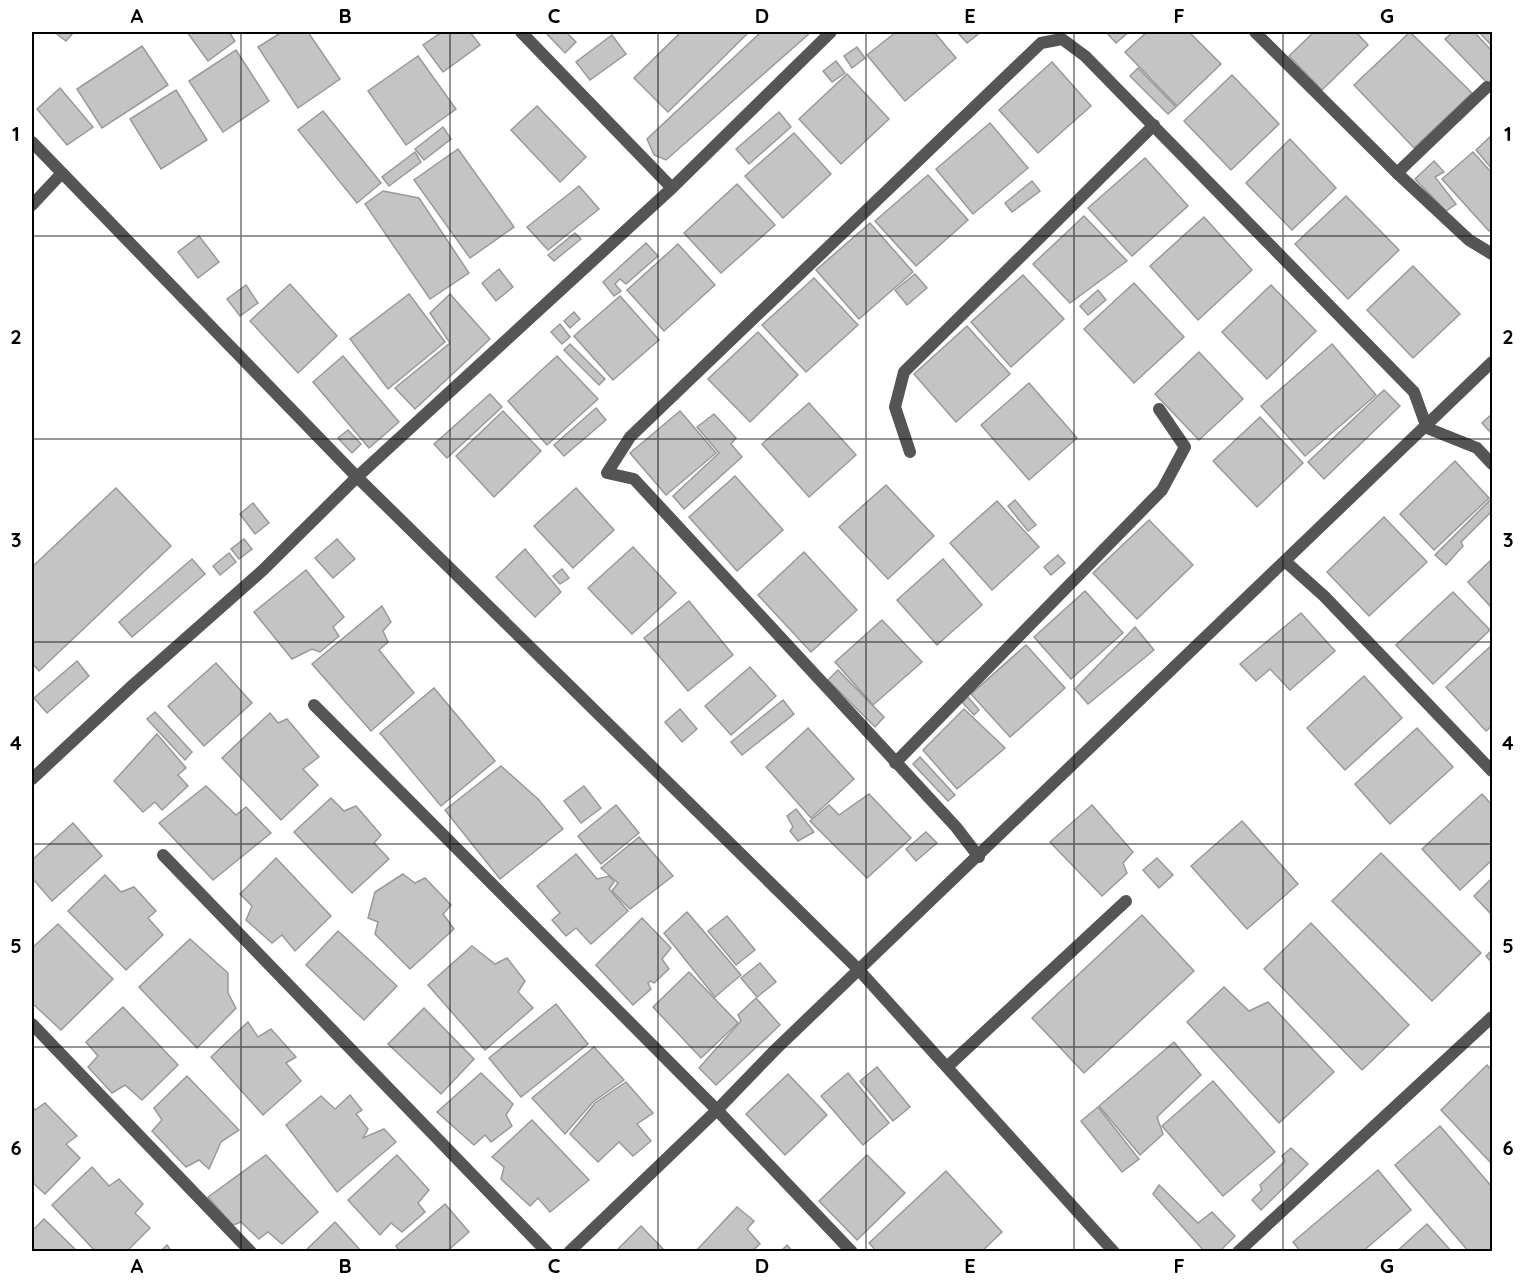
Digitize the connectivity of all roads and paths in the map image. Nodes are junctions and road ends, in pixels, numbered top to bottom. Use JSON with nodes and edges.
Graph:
{"nodes":[{"id":1,"x":521,"y":32,"type":"edge"},
{"id":2,"x":831,"y":32,"type":"edge"},
{"id":3,"x":1255,"y":32,"type":"edge"},
{"id":4,"x":1487,"y":87,"type":"dead end"},
{"id":5,"x":1154,"y":125,"type":"junction"},
{"id":6,"x":32,"y":142,"type":"edge"},
{"id":7,"x":62,"y":173,"type":"junction"},
{"id":8,"x":1397,"y":173,"type":"junction"},
{"id":9,"x":672,"y":188,"type":"junction"},
{"id":10,"x":32,"y":205,"type":"edge"},
{"id":11,"x":1492,"y":254,"type":"edge"},
{"id":12,"x":1492,"y":362,"type":"edge"},
{"id":13,"x":1159,"y":409,"type":"dead end"},
{"id":14,"x":1426,"y":428,"type":"junction"},
{"id":15,"x":910,"y":452,"type":"dead end"},
{"id":16,"x":1492,"y":464,"type":"edge"},
{"id":17,"x":357,"y":477,"type":"junction"},
{"id":18,"x":1286,"y":562,"type":"junction"},
{"id":19,"x":314,"y":705,"type":"dead end"},
{"id":20,"x":895,"y":763,"type":"junction"},
{"id":21,"x":1492,"y":771,"type":"edge"},
{"id":22,"x":32,"y":779,"type":"edge"},
{"id":23,"x":163,"y":855,"type":"dead end"},
{"id":24,"x":979,"y":857,"type":"junction"},
{"id":25,"x":1126,"y":901,"type":"dead end"},
{"id":26,"x":858,"y":969,"type":"junction"},
{"id":27,"x":1492,"y":1017,"type":"edge"},
{"id":28,"x":32,"y":1024,"type":"edge"},
{"id":29,"x":946,"y":1067,"type":"junction"},
{"id":30,"x":717,"y":1110,"type":"junction"},
{"id":31,"x":251,"y":1251,"type":"edge"},
{"id":32,"x":547,"y":1251,"type":"edge"},
{"id":33,"x":569,"y":1251,"type":"edge"},
{"id":34,"x":852,"y":1251,"type":"edge"},
{"id":35,"x":1114,"y":1251,"type":"edge"},
{"id":36,"x":1238,"y":1251,"type":"edge"}],
"edges":[{"from":1,"to":9,"type":"street"},
{"from":2,"to":9,"type":"street"},
{"from":3,"to":8,"type":"street"},
{"from":4,"to":8,"type":"street"},
{"from":5,"to":14,"type":"street"},
{"from":5,"to":15,"type":"street"},
{"from":5,"to":20,"type":"street"},
{"from":6,"to":7,"type":"street"},
{"from":7,"to":10,"type":"street"},
{"from":7,"to":17,"type":"street"},
{"from":8,"to":11,"type":"street"},
{"from":9,"to":17,"type":"street"},
{"from":12,"to":14,"type":"street"},
{"from":13,"to":20,"type":"street"},
{"from":14,"to":16,"type":"street"},
{"from":14,"to":18,"type":"street"},
{"from":17,"to":22,"type":"street"},
{"from":17,"to":26,"type":"street"},
{"from":18,"to":21,"type":"street"},
{"from":18,"to":24,"type":"street"},
{"from":19,"to":30,"type":"street"},
{"from":20,"to":24,"type":"street"},
{"from":23,"to":32,"type":"street"},
{"from":24,"to":26,"type":"street"},
{"from":25,"to":29,"type":"street"},
{"from":26,"to":29,"type":"street"},
{"from":26,"to":30,"type":"street"},
{"from":27,"to":36,"type":"street"},
{"from":28,"to":31,"type":"street"},
{"from":29,"to":35,"type":"street"},
{"from":30,"to":33,"type":"street"},
{"from":30,"to":34,"type":"street"}]}
